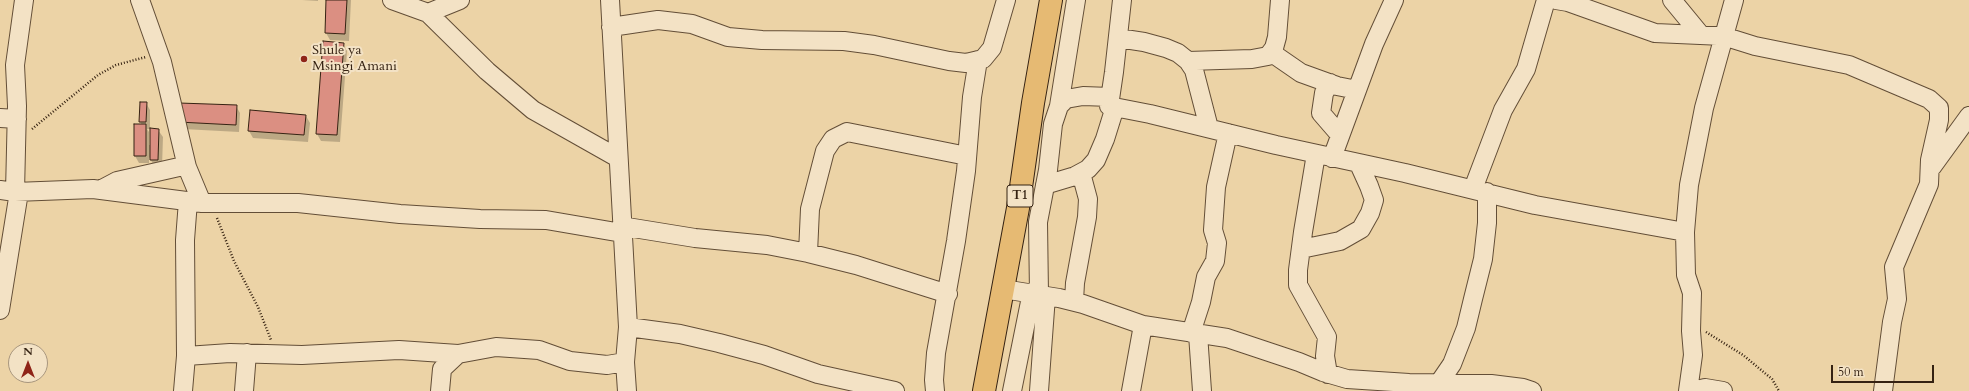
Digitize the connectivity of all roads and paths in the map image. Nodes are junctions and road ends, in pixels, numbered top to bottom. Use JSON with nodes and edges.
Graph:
{"nodes":[{"id":1,"x":24,"y":0,"type":"edge"},
{"id":2,"x":140,"y":0,"type":"edge"},
{"id":3,"x":392,"y":0,"type":"edge"},
{"id":4,"x":460,"y":0,"type":"edge"},
{"id":5,"x":610,"y":0,"type":"edge"},
{"id":6,"x":1006,"y":0,"type":"edge"},
{"id":7,"x":1051,"y":0,"type":"edge"},
{"id":8,"x":1076,"y":0,"type":"edge"},
{"id":9,"x":1122,"y":0,"type":"edge"},
{"id":10,"x":1280,"y":0,"type":"edge"},
{"id":11,"x":1394,"y":0,"type":"edge"},
{"id":12,"x":1546,"y":0,"type":"edge"},
{"id":13,"x":1556,"y":0,"type":"edge"},
{"id":14,"x":1672,"y":0,"type":"edge"},
{"id":15,"x":1734,"y":0,"type":"edge"},
{"id":16,"x":428,"y":13,"type":"junction"},
{"id":17,"x":611,"y":27,"type":"junction"},
{"id":18,"x":1700,"y":34,"type":"junction"},
{"id":19,"x":1723,"y":36,"type":"junction"},
{"id":20,"x":1118,"y":38,"type":"junction"},
{"id":21,"x":1272,"y":52,"type":"junction"},
{"id":22,"x":160,"y":54,"type":"junction"},
{"id":23,"x":978,"y":60,"type":"junction"},
{"id":24,"x":1188,"y":61,"type":"junction"},
{"id":25,"x":8,"y":80,"type":"edge"},
{"id":26,"x":1330,"y":84,"type":"junction"},
{"id":27,"x":1356,"y":90,"type":"junction"},
{"id":28,"x":1113,"y":102,"type":"junction"},
{"id":29,"x":1059,"y":106,"type":"junction"},
{"id":30,"x":1969,"y":116,"type":"edge"},
{"id":31,"x":8,"y":119,"type":"edge"},
{"id":32,"x":1209,"y":128,"type":"junction"},
{"id":33,"x":1228,"y":133,"type":"junction"},
{"id":34,"x":1340,"y":135,"type":"junction"},
{"id":35,"x":17,"y":140,"type":"junction"},
{"id":36,"x":967,"y":156,"type":"junction"},
{"id":37,"x":1324,"y":156,"type":"junction"},
{"id":38,"x":618,"y":158,"type":"junction"},
{"id":39,"x":1359,"y":164,"type":"junction"},
{"id":40,"x":187,"y":166,"type":"junction"},
{"id":41,"x":1930,"y":170,"type":"junction"},
{"id":42,"x":1081,"y":173,"type":"junction"},
{"id":43,"x":1045,"y":185,"type":"junction"},
{"id":44,"x":100,"y":190,"type":"junction"},
{"id":45,"x":11,"y":191,"type":"edge"},
{"id":46,"x":1480,"y":191,"type":"junction"},
{"id":47,"x":200,"y":202,"type":"junction"},
{"id":48,"x":622,"y":229,"type":"junction"},
{"id":49,"x":1685,"y":232,"type":"junction"},
{"id":50,"x":1301,"y":249,"type":"junction"},
{"id":51,"x":808,"y":252,"type":"junction"},
{"id":52,"x":1003,"y":289,"type":"junction"},
{"id":53,"x":948,"y":294,"type":"junction"},
{"id":54,"x":1039,"y":294,"type":"junction"},
{"id":55,"x":1074,"y":302,"type":"junction"},
{"id":56,"x":0,"y":310,"type":"edge"},
{"id":57,"x":1691,"y":323,"type":"junction"},
{"id":58,"x":1143,"y":325,"type":"junction"},
{"id":59,"x":628,"y":327,"type":"junction"},
{"id":60,"x":1195,"y":334,"type":"junction"},
{"id":61,"x":247,"y":353,"type":"junction"},
{"id":62,"x":276,"y":354,"type":"junction"},
{"id":63,"x":458,"y":354,"type":"junction"},
{"id":64,"x":186,"y":356,"type":"junction"},
{"id":65,"x":625,"y":362,"type":"junction"},
{"id":66,"x":1337,"y":381,"type":"edge"},
{"id":67,"x":1440,"y":383,"type":"junction"},
{"id":68,"x":856,"y":387,"type":"edge"},
{"id":69,"x":1485,"y":387,"type":"edge"},
{"id":70,"x":183,"y":391,"type":"edge"},
{"id":71,"x":244,"y":391,"type":"edge"},
{"id":72,"x":440,"y":391,"type":"edge"},
{"id":73,"x":627,"y":391,"type":"edge"},
{"id":74,"x":895,"y":391,"type":"edge"},
{"id":75,"x":935,"y":391,"type":"edge"},
{"id":76,"x":984,"y":391,"type":"edge"},
{"id":77,"x":1012,"y":391,"type":"edge"},
{"id":78,"x":1039,"y":391,"type":"edge"},
{"id":79,"x":1131,"y":391,"type":"edge"},
{"id":80,"x":1202,"y":391,"type":"edge"},
{"id":81,"x":1532,"y":391,"type":"edge"},
{"id":82,"x":1688,"y":391,"type":"edge"},
{"id":83,"x":1692,"y":391,"type":"edge"},
{"id":84,"x":1723,"y":391,"type":"edge"},
{"id":85,"x":1779,"y":391,"type":"edge"},
{"id":86,"x":1883,"y":391,"type":"edge"}],
"edges":[{"from":1,"to":25,"type":"street"},
{"from":2,"to":22,"type":"street"},
{"from":3,"to":16,"type":"street"},
{"from":4,"to":16,"type":"street"},
{"from":5,"to":17,"type":"street"},
{"from":6,"to":23,"type":"street"},
{"from":7,"to":52,"type":"highway","number":"T1"},
{"from":8,"to":29,"type":"street"},
{"from":9,"to":20,"type":"street"},
{"from":10,"to":21,"type":"street"},
{"from":11,"to":27,"type":"street"},
{"from":12,"to":46,"type":"street"},
{"from":13,"to":18,"type":"street"},
{"from":14,"to":18,"type":"street"},
{"from":15,"to":19,"type":"street"},
{"from":16,"to":38,"type":"street"},
{"from":17,"to":23,"type":"street"},
{"from":17,"to":38,"type":"street"},
{"from":18,"to":19,"type":"street"},
{"from":19,"to":41,"type":"street"},
{"from":19,"to":49,"type":"street"},
{"from":20,"to":24,"type":"street"},
{"from":20,"to":28,"type":"street"},
{"from":21,"to":24,"type":"street"},
{"from":21,"to":26,"type":"street"},
{"from":22,"to":35,"type":"path"},
{"from":22,"to":40,"type":"street"},
{"from":23,"to":36,"type":"street"},
{"from":24,"to":32,"type":"street"},
{"from":25,"to":31,"type":"street"},
{"from":26,"to":27,"type":"street"},
{"from":26,"to":34,"type":"street"},
{"from":27,"to":34,"type":"street"},
{"from":28,"to":29,"type":"street"},
{"from":28,"to":32,"type":"street"},
{"from":28,"to":42,"type":"street"},
{"from":29,"to":43,"type":"street"},
{"from":30,"to":41,"type":"street"},
{"from":31,"to":35,"type":"street"},
{"from":32,"to":33,"type":"street"},
{"from":33,"to":37,"type":"street"},
{"from":33,"to":60,"type":"street"},
{"from":34,"to":37,"type":"street"},
{"from":35,"to":45,"type":"street"},
{"from":36,"to":51,"type":"street"},
{"from":36,"to":53,"type":"street"},
{"from":37,"to":39,"type":"street"},
{"from":37,"to":50,"type":"street"},
{"from":38,"to":48,"type":"street"},
{"from":39,"to":46,"type":"street"},
{"from":39,"to":50,"type":"street"},
{"from":40,"to":44,"type":"street"},
{"from":40,"to":47,"type":"street"},
{"from":41,"to":86,"type":"street"},
{"from":42,"to":43,"type":"street"},
{"from":42,"to":55,"type":"street"},
{"from":43,"to":54,"type":"street"},
{"from":44,"to":45,"type":"street"},
{"from":44,"to":47,"type":"street"},
{"from":45,"to":56,"type":"street"},
{"from":46,"to":49,"type":"street"},
{"from":46,"to":67,"type":"street"},
{"from":47,"to":48,"type":"street"},
{"from":47,"to":62,"type":"path"},
{"from":47,"to":64,"type":"street"},
{"from":48,"to":51,"type":"street"},
{"from":48,"to":59,"type":"street"},
{"from":49,"to":57,"type":"street"},
{"from":50,"to":66,"type":"street"},
{"from":51,"to":53,"type":"street"},
{"from":52,"to":54,"type":"street"},
{"from":52,"to":76,"type":"highway","number":"T1"},
{"from":53,"to":75,"type":"street"},
{"from":54,"to":55,"type":"street"},
{"from":54,"to":77,"type":"street"},
{"from":54,"to":78,"type":"street"},
{"from":55,"to":58,"type":"street"},
{"from":57,"to":82,"type":"street"},
{"from":57,"to":85,"type":"path"},
{"from":58,"to":60,"type":"street"},
{"from":58,"to":79,"type":"street"},
{"from":59,"to":65,"type":"street"},
{"from":59,"to":68,"type":"street"},
{"from":60,"to":66,"type":"street"},
{"from":60,"to":80,"type":"street"},
{"from":61,"to":62,"type":"street"},
{"from":61,"to":64,"type":"street"},
{"from":61,"to":71,"type":"street"},
{"from":62,"to":63,"type":"street"},
{"from":63,"to":65,"type":"street"},
{"from":63,"to":72,"type":"street"},
{"from":64,"to":70,"type":"street"},
{"from":65,"to":73,"type":"street"},
{"from":66,"to":67,"type":"street"},
{"from":67,"to":69,"type":"street"},
{"from":68,"to":74,"type":"street"},
{"from":69,"to":81,"type":"street"},
{"from":83,"to":84,"type":"street"}]}
